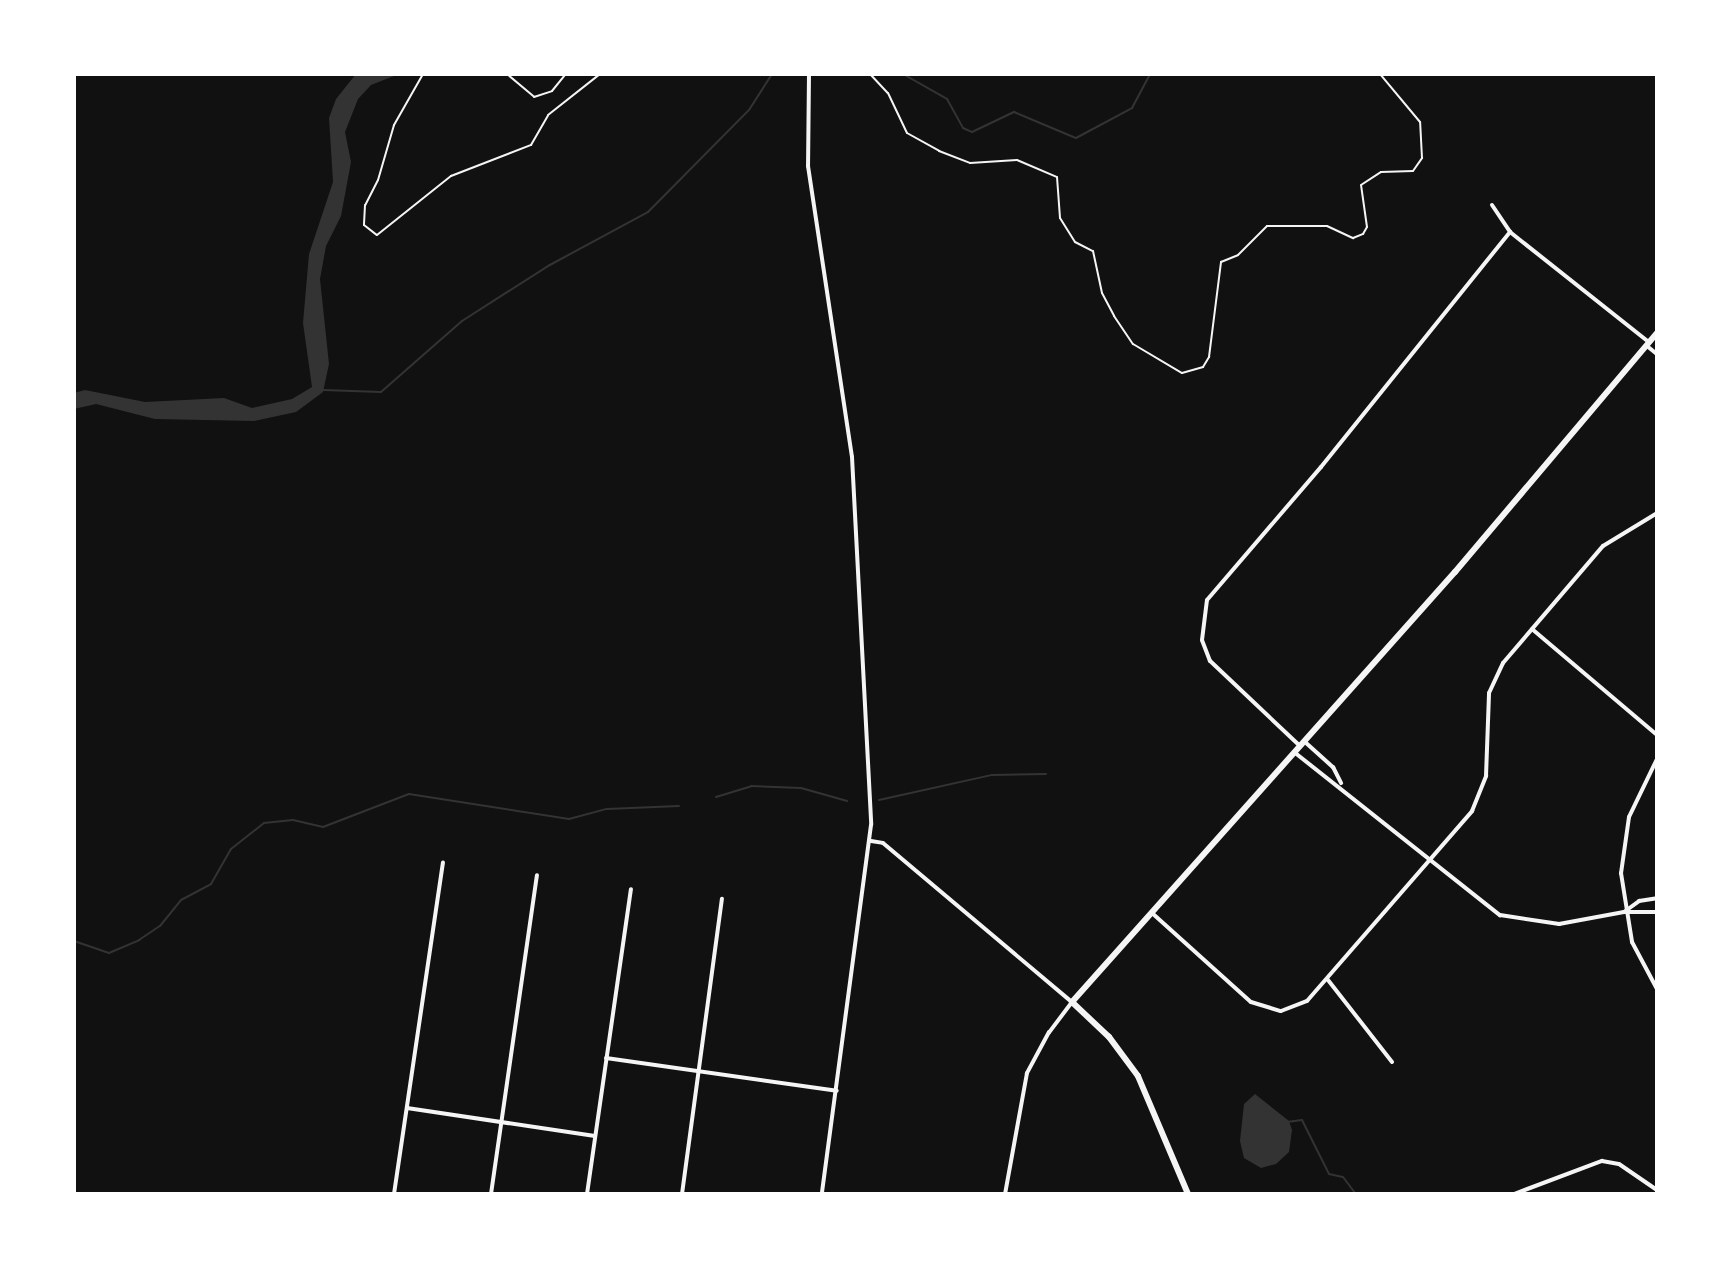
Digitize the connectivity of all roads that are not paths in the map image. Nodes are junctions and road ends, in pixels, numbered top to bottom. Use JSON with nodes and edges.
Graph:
{"nodes":[{"id":1,"x":809,"y":74,"type":"edge"},
{"id":2,"x":1492,"y":205,"type":"dead end"},
{"id":3,"x":1510,"y":232,"type":"junction"},
{"id":4,"x":1653,"y":339,"type":"edge"},
{"id":5,"x":1657,"y":354,"type":"edge"},
{"id":6,"x":1657,"y":513,"type":"edge"},
{"id":7,"x":1532,"y":629,"type":"junction"},
{"id":8,"x":1657,"y":735,"type":"edge"},
{"id":9,"x":1299,"y":747,"type":"junction"},
{"id":10,"x":1657,"y":759,"type":"edge"},
{"id":11,"x":1342,"y":785,"type":"junction"},
{"id":12,"x":871,"y":841,"type":"junction"},
{"id":13,"x":1432,"y":861,"type":"junction"},
{"id":14,"x":443,"y":863,"type":"dead end"},
{"id":15,"x":537,"y":875,"type":"dead end"},
{"id":16,"x":631,"y":889,"type":"dead end"},
{"id":17,"x":1657,"y":898,"type":"edge"},
{"id":18,"x":722,"y":899,"type":"dead end"},
{"id":19,"x":1624,"y":912,"type":"junction"},
{"id":20,"x":1657,"y":912,"type":"edge"},
{"id":21,"x":1152,"y":913,"type":"junction"},
{"id":22,"x":1328,"y":980,"type":"junction"},
{"id":23,"x":1657,"y":989,"type":"edge"},
{"id":24,"x":1072,"y":1002,"type":"junction"},
{"id":25,"x":606,"y":1058,"type":"junction"},
{"id":26,"x":1392,"y":1062,"type":"dead end"},
{"id":27,"x":700,"y":1072,"type":"junction"},
{"id":28,"x":837,"y":1091,"type":"junction"},
{"id":29,"x":406,"y":1108,"type":"junction"},
{"id":30,"x":501,"y":1122,"type":"junction"},
{"id":31,"x":595,"y":1136,"type":"junction"},
{"id":32,"x":1657,"y":1190,"type":"edge"},
{"id":33,"x":394,"y":1194,"type":"edge"},
{"id":34,"x":491,"y":1194,"type":"edge"},
{"id":35,"x":587,"y":1194,"type":"edge"},
{"id":36,"x":682,"y":1194,"type":"edge"},
{"id":37,"x":822,"y":1194,"type":"edge"},
{"id":38,"x":1005,"y":1194,"type":"edge"},
{"id":39,"x":1188,"y":1194,"type":"edge"},
{"id":40,"x":1514,"y":1194,"type":"edge"}],
"edges":[{"from":1,"to":12,"type":"street"},
{"from":2,"to":3,"type":"street"},
{"from":3,"to":4,"type":"street"},
{"from":3,"to":9,"type":"street"},
{"from":4,"to":5,"type":"street"},
{"from":4,"to":9,"type":"street"},
{"from":6,"to":7,"type":"street"},
{"from":7,"to":8,"type":"street"},
{"from":7,"to":13,"type":"street"},
{"from":9,"to":11,"type":"street"},
{"from":9,"to":11,"type":"street"},
{"from":9,"to":21,"type":"street"},
{"from":10,"to":19,"type":"street"},
{"from":11,"to":13,"type":"street"},
{"from":12,"to":24,"type":"street"},
{"from":12,"to":28,"type":"street"},
{"from":13,"to":19,"type":"street"},
{"from":13,"to":22,"type":"street"},
{"from":14,"to":29,"type":"street"},
{"from":15,"to":30,"type":"street"},
{"from":16,"to":25,"type":"street"},
{"from":17,"to":19,"type":"street"},
{"from":18,"to":27,"type":"street"},
{"from":19,"to":20,"type":"street"},
{"from":19,"to":23,"type":"street"},
{"from":21,"to":22,"type":"street"},
{"from":21,"to":24,"type":"street"},
{"from":22,"to":26,"type":"street"},
{"from":24,"to":38,"type":"street"},
{"from":24,"to":39,"type":"street"},
{"from":25,"to":27,"type":"street"},
{"from":25,"to":31,"type":"street"},
{"from":27,"to":28,"type":"street"},
{"from":27,"to":36,"type":"street"},
{"from":28,"to":37,"type":"street"},
{"from":29,"to":30,"type":"street"},
{"from":29,"to":33,"type":"street"},
{"from":30,"to":31,"type":"street"},
{"from":30,"to":34,"type":"street"},
{"from":31,"to":35,"type":"street"},
{"from":32,"to":40,"type":"street"}]}
